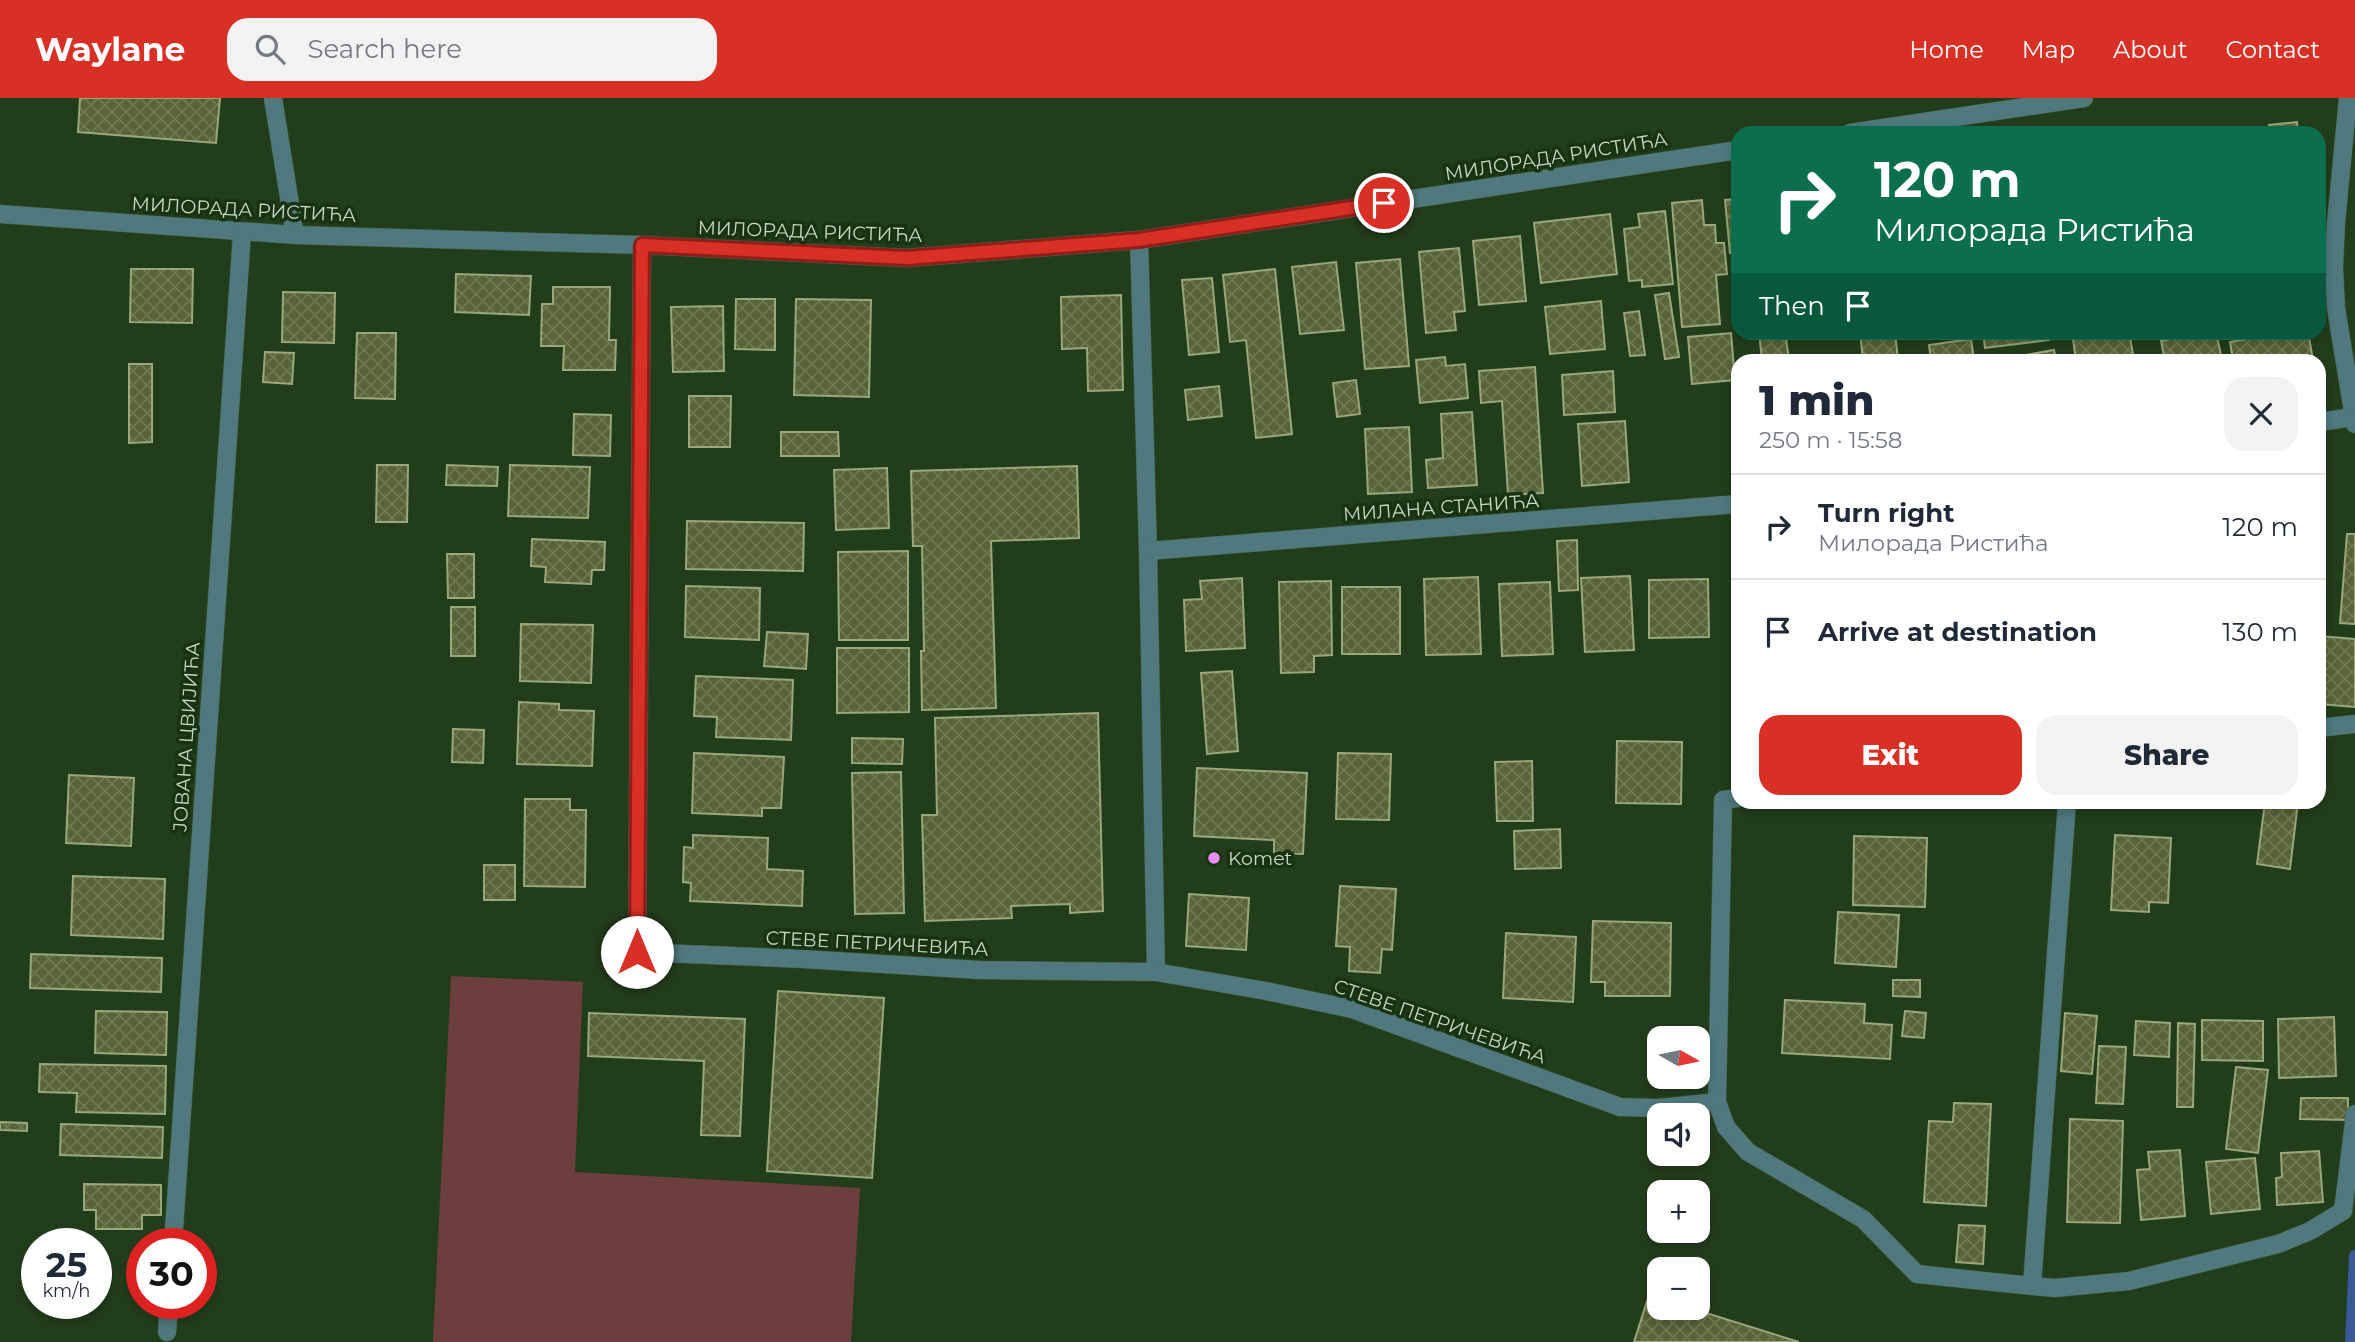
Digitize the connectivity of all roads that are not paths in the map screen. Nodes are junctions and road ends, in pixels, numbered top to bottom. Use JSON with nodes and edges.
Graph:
{"nodes":[{"id":1,"x":273,"y":98,"type":"edge"},
{"id":2,"x":2084,"y":98,"type":"edge"},
{"id":3,"x":2348,"y":98,"type":"edge"},
{"id":4,"x":1897,"y":126,"type":"edge"},
{"id":5,"x":1731,"y":151,"type":"edge"},
{"id":6,"x":0,"y":214,"type":"edge"},
{"id":7,"x":242,"y":233,"type":"junction"},
{"id":8,"x":296,"y":235,"type":"junction"},
{"id":9,"x":1139,"y":240,"type":"junction"},
{"id":10,"x":642,"y":245,"type":"junction"},
{"id":11,"x":2354,"y":420,"type":"edge"},
{"id":12,"x":2326,"y":422,"type":"edge"},
{"id":13,"x":1731,"y":505,"type":"edge"},
{"id":14,"x":1148,"y":551,"type":"junction"},
{"id":15,"x":2355,"y":724,"type":"edge"},
{"id":16,"x":2326,"y":727,"type":"edge"},
{"id":17,"x":1731,"y":799,"type":"edge"},
{"id":18,"x":2066,"y":809,"type":"edge"},
{"id":19,"x":1156,"y":972,"type":"junction"},
{"id":20,"x":1717,"y":1102,"type":"junction"},
{"id":21,"x":2355,"y":1114,"type":"edge"},
{"id":22,"x":174,"y":1228,"type":"edge"},
{"id":23,"x":2032,"y":1286,"type":"junction"},
{"id":24,"x":168,"y":1319,"type":"edge"},
{"id":25,"x":167,"y":1332,"type":"dead end"}],
"edges":[{"from":1,"to":8,"type":"street"},
{"from":2,"to":4,"type":"street"},
{"from":3,"to":11,"type":"street"},
{"from":5,"to":9,"type":"street","name":"МИЛОРАДА РИСТИЋА"},
{"from":6,"to":7,"type":"street","name":"МИЛОРАДА РИСТИЋА"},
{"from":7,"to":8,"type":"street","name":"МИЛОРАДА РИСТИЋА"},
{"from":7,"to":22,"type":"street","name":"ЈОВАНА ЦВИЈИЋА"},
{"from":8,"to":10,"type":"street","name":"МИЛОРАДА РИСТИЋА"},
{"from":9,"to":10,"type":"street","name":"МИЛОРАДА РИСТИЋА"},
{"from":9,"to":14,"type":"street"},
{"from":10,"to":19,"type":"street","name":"СТЕВЕ ПЕТРИЧЕВИЋА"},
{"from":11,"to":12,"type":"street"},
{"from":13,"to":14,"type":"street","name":"МИЛАНА СТАНИЋА"},
{"from":14,"to":19,"type":"street"},
{"from":15,"to":16,"type":"street"},
{"from":17,"to":20,"type":"street"},
{"from":18,"to":23,"type":"street"},
{"from":19,"to":20,"type":"street","name":"СТЕВЕ ПЕТРИЧЕВИЋА"},
{"from":20,"to":23,"type":"street"},
{"from":21,"to":23,"type":"street"},
{"from":24,"to":25,"type":"street"}]}
